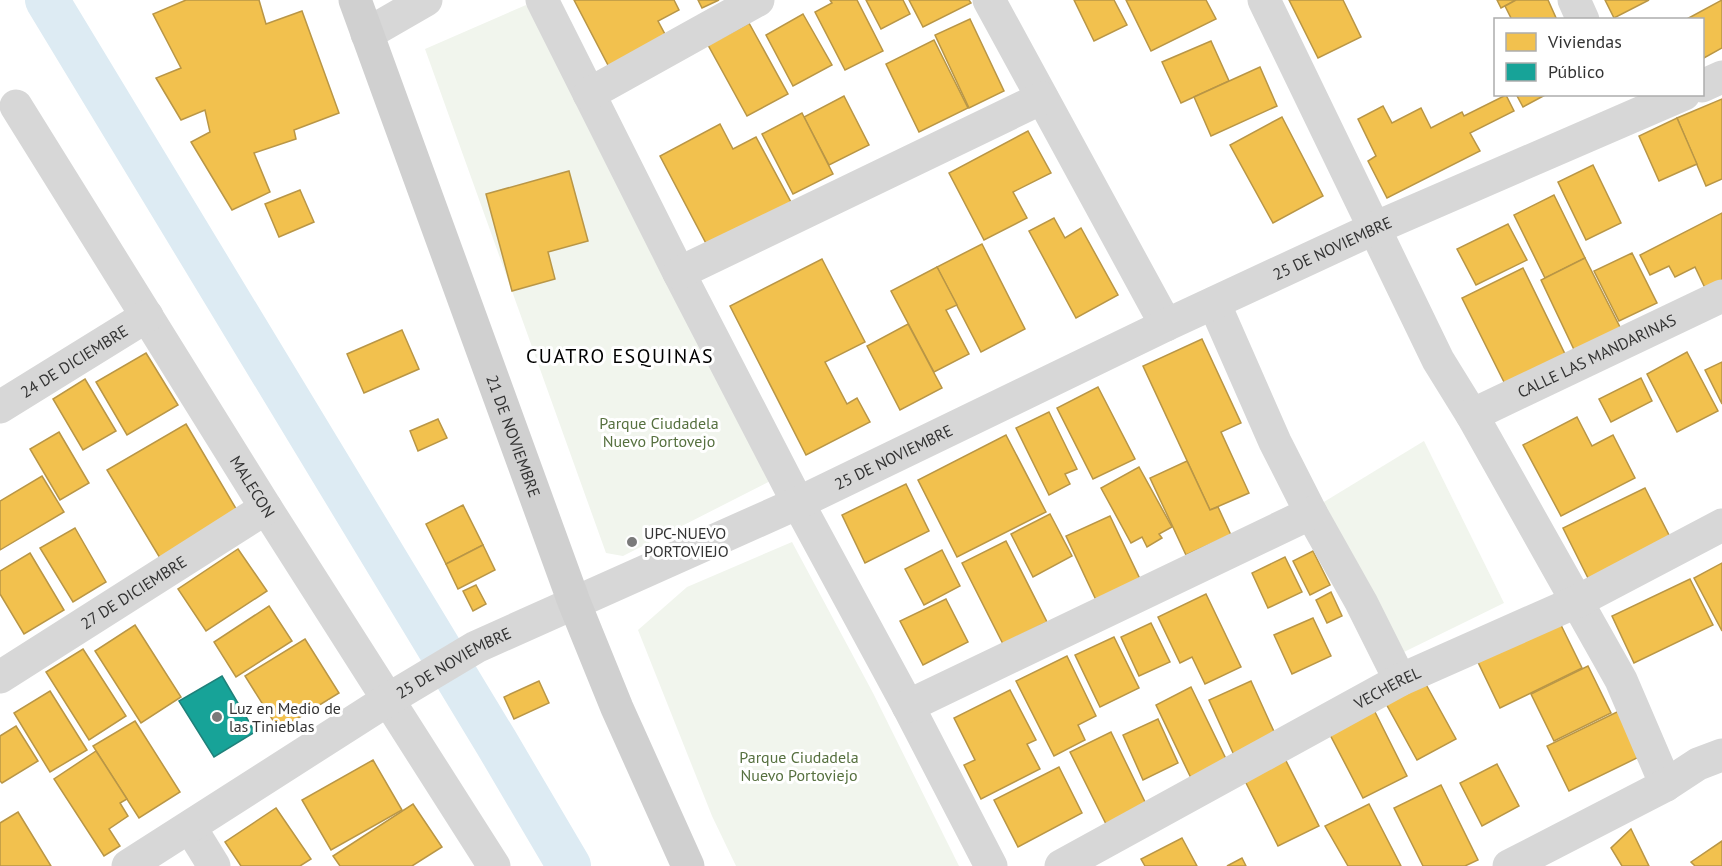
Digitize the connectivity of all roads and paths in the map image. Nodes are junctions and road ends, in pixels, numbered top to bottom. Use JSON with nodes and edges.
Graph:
{"nodes":[{"id":1,"x":355,"y":0,"type":"edge"},
{"id":2,"x":426,"y":0,"type":"edge"},
{"id":3,"x":542,"y":0,"type":"edge"},
{"id":4,"x":758,"y":0,"type":"edge"},
{"id":5,"x":989,"y":0,"type":"edge"},
{"id":6,"x":1264,"y":0,"type":"edge"},
{"id":7,"x":1574,"y":0,"type":"edge"},
{"id":8,"x":1582,"y":18,"type":"edge"},
{"id":9,"x":367,"y":34,"type":"junction"},
{"id":10,"x":1722,"y":77,"type":"edge"},
{"id":11,"x":1704,"y":85,"type":"edge"},
{"id":12,"x":589,"y":94,"type":"junction"},
{"id":13,"x":1675,"y":96,"type":"edge"},
{"id":14,"x":1042,"y":98,"type":"junction"},
{"id":15,"x":16,"y":106,"type":"dead end"},
{"id":16,"x":1624,"y":107,"type":"edge"},
{"id":17,"x":1375,"y":228,"type":"junction"},
{"id":18,"x":679,"y":273,"type":"junction"},
{"id":19,"x":1722,"y":296,"type":"edge"},
{"id":20,"x":1214,"y":303,"type":"junction"},
{"id":21,"x":147,"y":316,"type":"junction"},
{"id":22,"x":1166,"y":325,"type":"junction"},
{"id":23,"x":0,"y":407,"type":"edge"},
{"id":24,"x":1472,"y":415,"type":"junction"},
{"id":25,"x":798,"y":503,"type":"junction"},
{"id":26,"x":266,"y":508,"type":"junction"},
{"id":27,"x":1311,"y":513,"type":"junction"},
{"id":28,"x":1722,"y":525,"type":"edge"},
{"id":29,"x":574,"y":602,"type":"junction"},
{"id":30,"x":1576,"y":602,"type":"junction"},
{"id":31,"x":0,"y":677,"type":"edge"},
{"id":32,"x":1400,"y":680,"type":"junction"},
{"id":33,"x":402,"y":691,"type":"junction"},
{"id":34,"x":908,"y":706,"type":"junction"},
{"id":35,"x":1722,"y":755,"type":"edge"},
{"id":36,"x":1666,"y":784,"type":"junction"},
{"id":37,"x":190,"y":827,"type":"junction"},
{"id":38,"x":128,"y":866,"type":"edge"},
{"id":39,"x":214,"y":866,"type":"edge"},
{"id":40,"x":494,"y":866,"type":"edge"},
{"id":41,"x":688,"y":866,"type":"edge"},
{"id":42,"x":991,"y":866,"type":"edge"},
{"id":43,"x":1061,"y":866,"type":"edge"},
{"id":44,"x":1509,"y":866,"type":"edge"}],
"edges":[{"from":1,"to":9,"type":"street","name":"21 DE NOVIEMBRE"},
{"from":2,"to":9,"type":"street"},
{"from":3,"to":12,"type":"street"},
{"from":4,"to":12,"type":"street"},
{"from":5,"to":14,"type":"street"},
{"from":6,"to":17,"type":"street"},
{"from":7,"to":8,"type":"street"},
{"from":9,"to":29,"type":"street","name":"21 DE NOVIEMBRE"},
{"from":10,"to":11,"type":"street"},
{"from":12,"to":18,"type":"street"},
{"from":13,"to":16,"type":"street","name":"25 DE NOVIEMBRE"},
{"from":14,"to":18,"type":"street"},
{"from":14,"to":22,"type":"street"},
{"from":15,"to":21,"type":"street","name":"MALECON"},
{"from":16,"to":17,"type":"street","name":"25 DE NOVIEMBRE"},
{"from":17,"to":20,"type":"street","name":"25 DE NOVIEMBRE"},
{"from":17,"to":24,"type":"street"},
{"from":18,"to":25,"type":"street"},
{"from":19,"to":24,"type":"street","name":"CALLE LAS MANDARINAS"},
{"from":20,"to":22,"type":"street","name":"25 DE NOVIEMBRE"},
{"from":20,"to":27,"type":"street"},
{"from":21,"to":23,"type":"street","name":"24 DE DICIEMBRE"},
{"from":21,"to":26,"type":"street","name":"MALECON"},
{"from":22,"to":25,"type":"street","name":"25 DE NOVIEMBRE"},
{"from":24,"to":30,"type":"street"},
{"from":25,"to":29,"type":"street","name":"25 DE NOVIEMBRE"},
{"from":25,"to":34,"type":"street"},
{"from":26,"to":31,"type":"street","name":"27 DE DICIEMBRE"},
{"from":26,"to":33,"type":"street","name":"MALECON"},
{"from":27,"to":32,"type":"street"},
{"from":27,"to":34,"type":"street"},
{"from":28,"to":30,"type":"street","name":"VECHEREL"},
{"from":29,"to":33,"type":"street","name":"25 DE NOVIEMBRE"},
{"from":29,"to":41,"type":"street","name":"21 DE NOVIEMBRE"},
{"from":30,"to":32,"type":"street","name":"VECHEREL"},
{"from":30,"to":36,"type":"street"},
{"from":32,"to":43,"type":"street","name":"VECHEREL"},
{"from":33,"to":37,"type":"street","name":"25 DE NOVIEMBRE"},
{"from":33,"to":40,"type":"street","name":"MALECON"},
{"from":34,"to":42,"type":"street"},
{"from":35,"to":36,"type":"street"},
{"from":36,"to":44,"type":"street"},
{"from":37,"to":38,"type":"street","name":"25 DE NOVIEMBRE"},
{"from":37,"to":39,"type":"street"}]}
